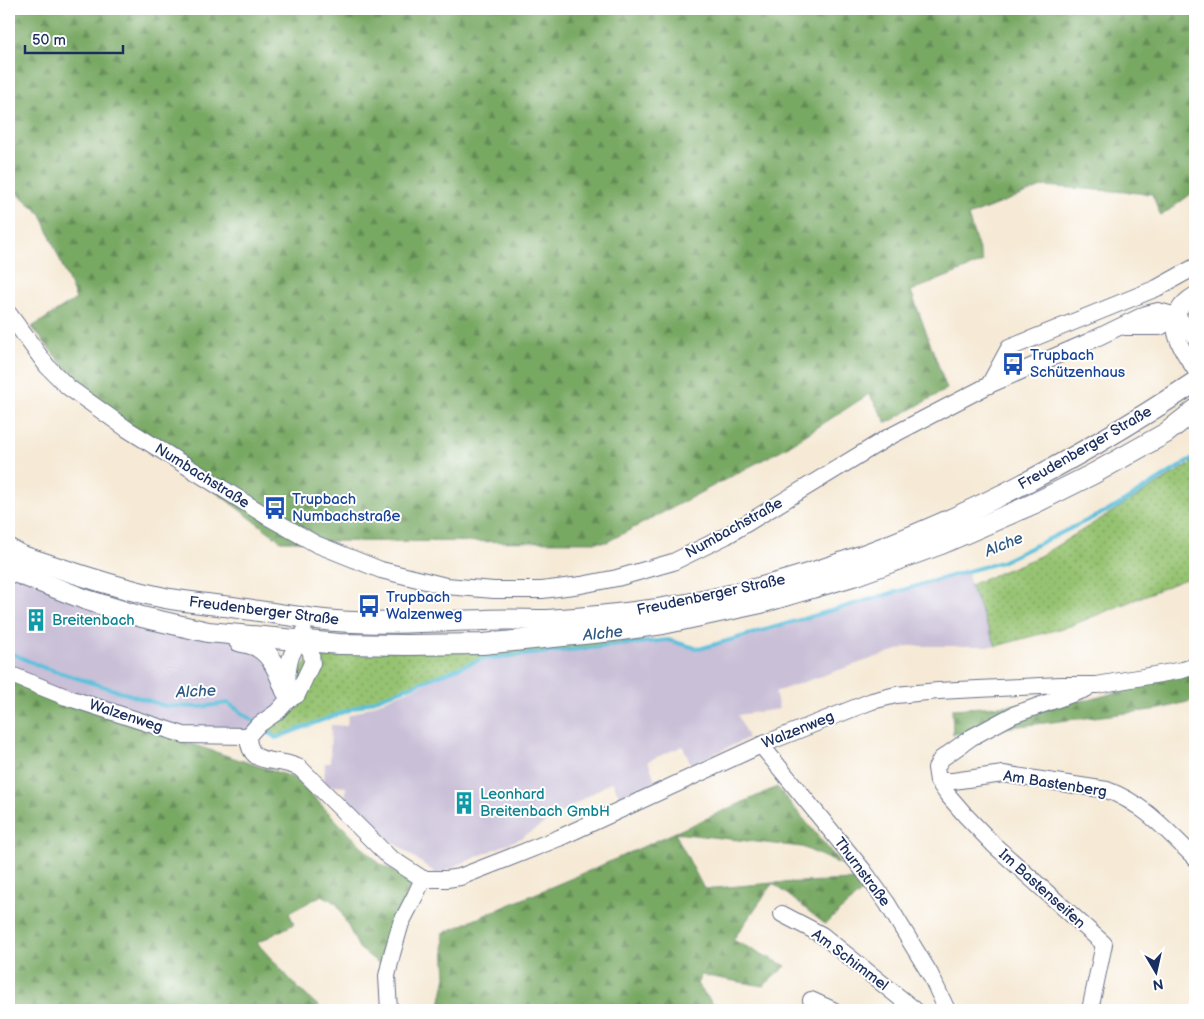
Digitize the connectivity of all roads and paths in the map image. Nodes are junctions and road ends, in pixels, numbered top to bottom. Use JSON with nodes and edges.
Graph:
{"nodes":[{"id":1,"x":1195,"y":267,"type":"edge"},
{"id":2,"x":1195,"y":295,"type":"edge"},
{"id":3,"x":9,"y":314,"type":"edge"},
{"id":4,"x":1177,"y":316,"type":"junction"},
{"id":5,"x":1193,"y":332,"type":"edge"},
{"id":6,"x":1195,"y":369,"type":"edge"},
{"id":7,"x":1195,"y":382,"type":"edge"},
{"id":8,"x":990,"y":385,"type":"junction"},
{"id":9,"x":1195,"y":410,"type":"edge"},
{"id":10,"x":1195,"y":425,"type":"edge"},
{"id":11,"x":1166,"y":433,"type":"junction"},
{"id":12,"x":9,"y":550,"type":"edge"},
{"id":13,"x":9,"y":570,"type":"edge"},
{"id":14,"x":305,"y":617,"type":"junction"},
{"id":15,"x":208,"y":632,"type":"junction"},
{"id":16,"x":303,"y":640,"type":"junction"},
{"id":17,"x":1195,"y":666,"type":"edge"},
{"id":18,"x":9,"y":674,"type":"edge"},
{"id":19,"x":1097,"y":685,"type":"junction"},
{"id":20,"x":287,"y":696,"type":"junction"},
{"id":21,"x":248,"y":736,"type":"junction"},
{"id":22,"x":761,"y":745,"type":"junction"},
{"id":23,"x":938,"y":781,"type":"junction"},
{"id":24,"x":1195,"y":858,"type":"edge"},
{"id":25,"x":422,"y":879,"type":"junction"},
{"id":26,"x":782,"y":914,"type":"dead end"},
{"id":27,"x":810,"y":1000,"type":"dead end"},
{"id":28,"x":389,"y":1010,"type":"edge"},
{"id":29,"x":833,"y":1010,"type":"edge"},
{"id":30,"x":915,"y":1010,"type":"edge"},
{"id":31,"x":947,"y":1010,"type":"edge"},
{"id":32,"x":1090,"y":1010,"type":"edge"}],
"edges":[{"from":1,"to":8,"type":"street"},
{"from":2,"to":4,"type":"street"},
{"from":3,"to":8,"type":"street","name":"Numbachstraße"},
{"from":4,"to":5,"type":"street"},
{"from":4,"to":6,"type":"street"},
{"from":4,"to":8,"type":"street","name":"Numbachstraße"},
{"from":7,"to":14,"type":"main road","name":"Freudenberger Straße"},
{"from":9,"to":11,"type":"main road","name":"Freudenberger Straße"},
{"from":10,"to":11,"type":"main road"},
{"from":11,"to":16,"type":"main road","name":"Freudenberger Straße"},
{"from":12,"to":14,"type":"main road","name":"Freudenberger Straße"},
{"from":13,"to":15,"type":"main road","name":"Freudenberger Straße"},
{"from":14,"to":16,"type":"street"},
{"from":15,"to":16,"type":"main road","name":"Freudenberger Straße"},
{"from":15,"to":20,"type":"main road"},
{"from":16,"to":20,"type":"street"},
{"from":17,"to":19,"type":"street","name":"Walzenweg"},
{"from":18,"to":21,"type":"street","name":"Walzenweg"},
{"from":19,"to":22,"type":"street","name":"Walzenweg"},
{"from":19,"to":23,"type":"street"},
{"from":20,"to":21,"type":"street"},
{"from":21,"to":25,"type":"street"},
{"from":22,"to":25,"type":"street","name":"Walzenweg"},
{"from":22,"to":31,"type":"street","name":"Thurnstraße"},
{"from":23,"to":24,"type":"street","name":"Am Bastenberg"},
{"from":23,"to":32,"type":"street","name":"Im Bastenseifen"},
{"from":25,"to":28,"type":"street"},
{"from":26,"to":30,"type":"street","name":"Am Schimmel"},
{"from":27,"to":29,"type":"street"}]}
